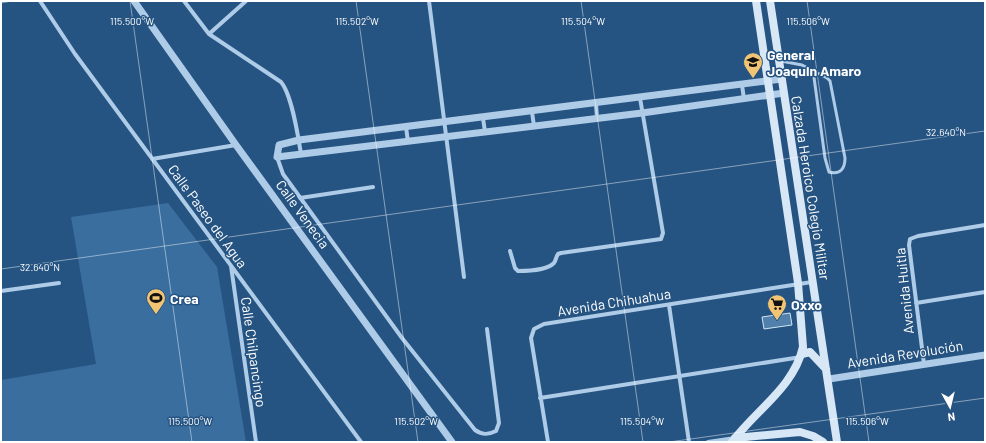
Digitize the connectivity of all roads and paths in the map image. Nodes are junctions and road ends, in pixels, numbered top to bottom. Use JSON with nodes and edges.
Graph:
{"nodes":[{"id":1,"x":40,"y":1,"type":"edge"},
{"id":2,"x":134,"y":1,"type":"edge"},
{"id":3,"x":184,"y":1,"type":"edge"},
{"id":4,"x":246,"y":1,"type":"edge"},
{"id":5,"x":429,"y":1,"type":"edge"},
{"id":6,"x":756,"y":1,"type":"edge"},
{"id":7,"x":770,"y":1,"type":"edge"},
{"id":8,"x":209,"y":34,"type":"junction"},
{"id":9,"x":779,"y":60,"type":"junction"},
{"id":10,"x":812,"y":70,"type":"junction"},
{"id":11,"x":782,"y":79,"type":"junction"},
{"id":12,"x":769,"y":81,"type":"junction"},
{"id":13,"x":742,"y":85,"type":"junction"},
{"id":14,"x":784,"y":93,"type":"junction"},
{"id":15,"x":771,"y":96,"type":"junction"},
{"id":16,"x":640,"y":98,"type":"junction"},
{"id":17,"x":744,"y":99,"type":"junction"},
{"id":18,"x":596,"y":104,"type":"junction"},
{"id":19,"x":532,"y":112,"type":"junction"},
{"id":20,"x":642,"y":113,"type":"junction"},
{"id":21,"x":483,"y":118,"type":"junction"},
{"id":22,"x":597,"y":118,"type":"junction"},
{"id":23,"x":445,"y":123,"type":"junction"},
{"id":24,"x":534,"y":126,"type":"junction"},
{"id":25,"x":406,"y":128,"type":"junction"},
{"id":26,"x":485,"y":132,"type":"junction"},
{"id":27,"x":447,"y":137,"type":"junction"},
{"id":28,"x":299,"y":140,"type":"junction"},
{"id":29,"x":408,"y":142,"type":"junction"},
{"id":30,"x":236,"y":144,"type":"junction"},
{"id":31,"x":301,"y":154,"type":"junction"},
{"id":32,"x":277,"y":157,"type":"junction"},
{"id":33,"x":152,"y":159,"type":"junction"},
{"id":34,"x":373,"y":187,"type":"dead end"},
{"id":35,"x":300,"y":198,"type":"junction"},
{"id":36,"x":985,"y":225,"type":"edge"},
{"id":37,"x":510,"y":251,"type":"dead end"},
{"id":38,"x":231,"y":265,"type":"junction"},
{"id":39,"x":464,"y":277,"type":"dead end"},
{"id":40,"x":812,"y":282,"type":"junction"},
{"id":41,"x":59,"y":283,"type":"dead end"},
{"id":42,"x":798,"y":283,"type":"junction"},
{"id":43,"x":1,"y":291,"type":"edge"},
{"id":44,"x":985,"y":292,"type":"edge"},
{"id":45,"x":916,"y":303,"type":"junction"},
{"id":46,"x":669,"y":305,"type":"junction"},
{"id":47,"x":487,"y":329,"type":"dead end"},
{"id":48,"x":985,"y":355,"type":"edge"},
{"id":49,"x":801,"y":356,"type":"junction"},
{"id":50,"x":924,"y":364,"type":"junction"},
{"id":51,"x":827,"y":369,"type":"junction"},
{"id":52,"x":680,"y":376,"type":"junction"},
{"id":53,"x":829,"y":380,"type":"junction"},
{"id":54,"x":540,"y":398,"type":"junction"},
{"id":55,"x":734,"y":440,"type":"edge"},
{"id":56,"x":256,"y":442,"type":"edge"},
{"id":57,"x":361,"y":442,"type":"edge"},
{"id":58,"x":452,"y":442,"type":"edge"},
{"id":59,"x":548,"y":442,"type":"edge"},
{"id":60,"x":689,"y":442,"type":"edge"},
{"id":61,"x":708,"y":442,"type":"edge"},
{"id":62,"x":823,"y":442,"type":"edge"},
{"id":63,"x":837,"y":442,"type":"edge"}],
"edges":[{"from":1,"to":33,"type":"street","name":"Calle Paseo del Agua"},
{"from":2,"to":30,"type":"street","name":"Calle Venecia"},
{"from":3,"to":8,"type":"street"},
{"from":4,"to":8,"type":"street"},
{"from":5,"to":23,"type":"street"},
{"from":6,"to":12,"type":"main road","name":"Calzada Heroico Colegio Militar"},
{"from":7,"to":9,"type":"main road","name":"Calzada Heroico Colegio Militar"},
{"from":8,"to":28,"type":"street"},
{"from":9,"to":10,"type":"lane"},
{"from":9,"to":11,"type":"main road","name":"Calzada Heroico Colegio Militar"},
{"from":10,"to":10,"type":"lane"},
{"from":11,"to":12,"type":"street"},
{"from":11,"to":14,"type":"main road","name":"Calzada Heroico Colegio Militar"},
{"from":12,"to":13,"type":"street"},
{"from":12,"to":15,"type":"main road","name":"Calzada Heroico Colegio Militar"},
{"from":13,"to":16,"type":"street"},
{"from":13,"to":17,"type":"street"},
{"from":14,"to":15,"type":"street"},
{"from":14,"to":40,"type":"main road","name":"Calzada Heroico Colegio Militar"},
{"from":15,"to":17,"type":"street"},
{"from":15,"to":42,"type":"main road","name":"Calzada Heroico Colegio Militar"},
{"from":16,"to":18,"type":"street"},
{"from":16,"to":20,"type":"street"},
{"from":17,"to":20,"type":"street"},
{"from":18,"to":19,"type":"street"},
{"from":18,"to":22,"type":"street"},
{"from":19,"to":21,"type":"street"},
{"from":19,"to":24,"type":"street"},
{"from":20,"to":22,"type":"street"},
{"from":20,"to":37,"type":"street"},
{"from":21,"to":23,"type":"street"},
{"from":21,"to":26,"type":"street"},
{"from":22,"to":24,"type":"street"},
{"from":23,"to":25,"type":"street"},
{"from":23,"to":27,"type":"street"},
{"from":24,"to":26,"type":"street"},
{"from":25,"to":28,"type":"street"},
{"from":25,"to":29,"type":"street"},
{"from":26,"to":27,"type":"street"},
{"from":27,"to":29,"type":"street"},
{"from":27,"to":39,"type":"street"},
{"from":28,"to":31,"type":"street"},
{"from":28,"to":32,"type":"street"},
{"from":29,"to":31,"type":"street"},
{"from":30,"to":33,"type":"street"},
{"from":30,"to":58,"type":"street","name":"Calle Venecia"},
{"from":31,"to":32,"type":"street"},
{"from":32,"to":35,"type":"street"},
{"from":33,"to":38,"type":"street","name":"Calle Paseo del Agua"},
{"from":34,"to":35,"type":"street"},
{"from":35,"to":47,"type":"street"},
{"from":36,"to":45,"type":"street","name":"Avenida Huitla"},
{"from":38,"to":56,"type":"street","name":"Calle Chilpancingo"},
{"from":38,"to":57,"type":"street","name":"Calle Paseo del Agua"},
{"from":40,"to":42,"type":"street","name":"Avenida Chihuahua"},
{"from":40,"to":51,"type":"main road","name":"Calzada Heroico Colegio Militar"},
{"from":41,"to":43,"type":"street"},
{"from":42,"to":46,"type":"street","name":"Avenida Chihuahua"},
{"from":42,"to":49,"type":"main road","name":"Calzada Heroico Colegio Militar"},
{"from":44,"to":45,"type":"street"},
{"from":45,"to":50,"type":"street","name":"Avenida Huitla"},
{"from":46,"to":52,"type":"street"},
{"from":46,"to":54,"type":"street","name":"Avenida Chihuahua"},
{"from":48,"to":50,"type":"street","name":"Avenida Revolución"},
{"from":49,"to":51,"type":"main road"},
{"from":49,"to":52,"type":"street"},
{"from":49,"to":55,"type":"main road"},
{"from":50,"to":53,"type":"street","name":"Avenida Revolución"},
{"from":51,"to":53,"type":"main road","name":"Calzada Heroico Colegio Militar"},
{"from":52,"to":54,"type":"street"},
{"from":52,"to":60,"type":"street"},
{"from":53,"to":63,"type":"main road","name":"Calzada Heroico Colegio Militar"},
{"from":54,"to":59,"type":"street","name":"Avenida Chihuahua"},
{"from":55,"to":61,"type":"street"},
{"from":55,"to":62,"type":"main road"}]}
